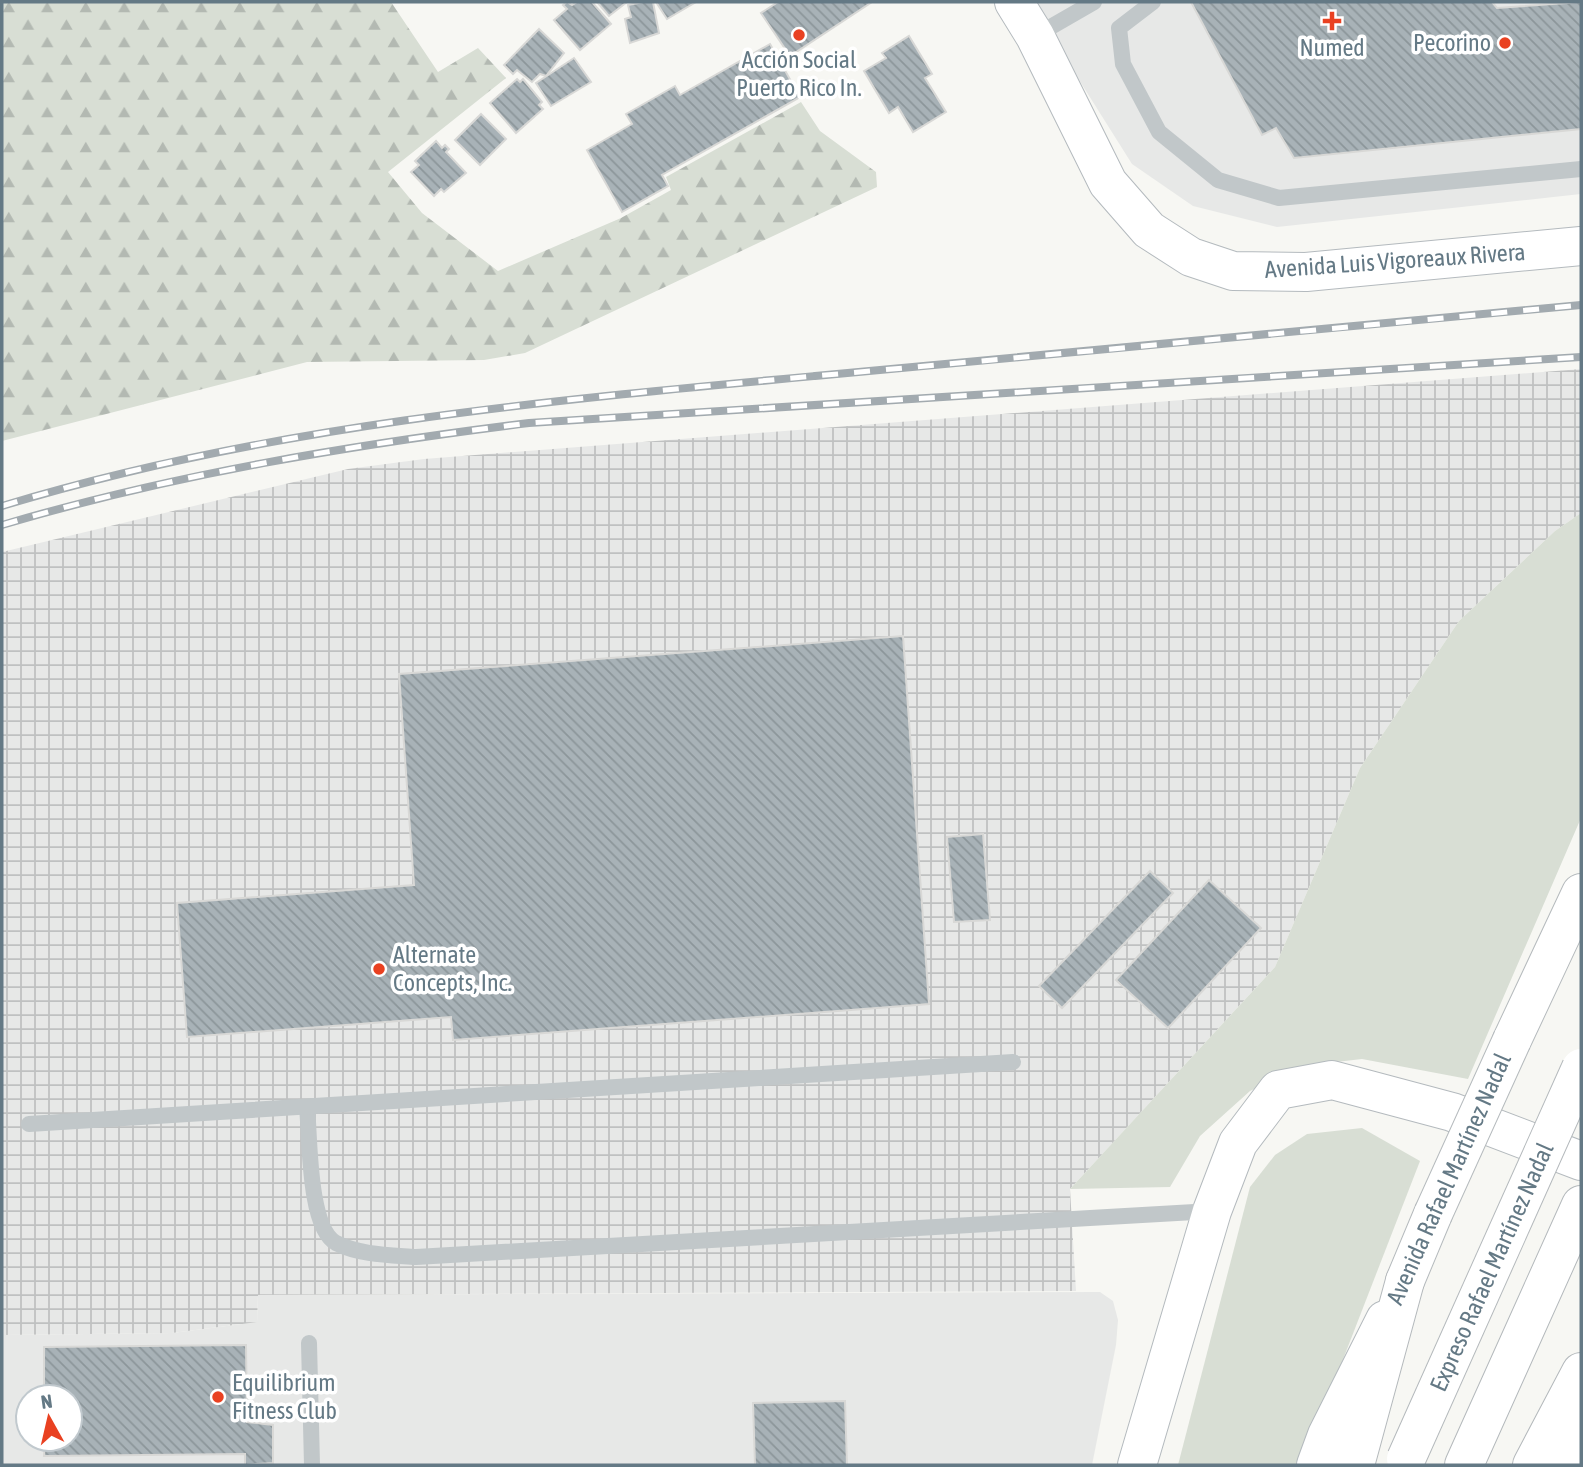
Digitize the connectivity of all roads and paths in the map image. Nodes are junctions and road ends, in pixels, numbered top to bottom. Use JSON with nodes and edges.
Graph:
{"nodes":[{"id":1,"x":1014,"y":2,"type":"edge"},
{"id":2,"x":1094,"y":2,"type":"edge"},
{"id":3,"x":1153,"y":2,"type":"edge"},
{"id":4,"x":1035,"y":36,"type":"junction"},
{"id":5,"x":1581,"y":169,"type":"edge"},
{"id":6,"x":1581,"y":246,"type":"edge"},
{"id":7,"x":1581,"y":892,"type":"edge"},
{"id":8,"x":1013,"y":1062,"type":"dead end"},
{"id":9,"x":1581,"y":1068,"type":"edge"},
{"id":10,"x":307,"y":1107,"type":"junction"},
{"id":11,"x":29,"y":1124,"type":"dead end"},
{"id":12,"x":1581,"y":1161,"type":"edge"},
{"id":13,"x":1581,"y":1205,"type":"edge"},
{"id":14,"x":1212,"y":1211,"type":"junction"},
{"id":15,"x":1405,"y":1281,"type":"junction"},
{"id":16,"x":309,"y":1343,"type":"dead end"},
{"id":17,"x":1581,"y":1372,"type":"edge"},
{"id":18,"x":1581,"y":1401,"type":"edge"},
{"id":19,"x":1404,"y":1462,"type":"edge"},
{"id":20,"x":313,"y":1465,"type":"edge"},
{"id":21,"x":1137,"y":1465,"type":"edge"},
{"id":22,"x":1316,"y":1465,"type":"edge"},
{"id":23,"x":1355,"y":1465,"type":"edge"},
{"id":24,"x":1464,"y":1465,"type":"edge"},
{"id":25,"x":1532,"y":1465,"type":"edge"},
{"id":26,"x":1560,"y":1465,"type":"edge"}],
"edges":[{"from":1,"to":4,"type":"main road","name":"Avenida Luis Vigoreaux Rivera"},
{"from":2,"to":4,"type":"lane"},
{"from":3,"to":5,"type":"lane"},
{"from":4,"to":6,"type":"main road","name":"Avenida Luis Vigoreaux Rivera"},
{"from":7,"to":15,"type":"main road","name":"Avenida Rafael Martínez Nadal","bridge":true},
{"from":8,"to":10,"type":"lane"},
{"from":9,"to":19,"type":"main road","name":"Expreso Rafael Martínez Nadal","bridge":true},
{"from":10,"to":11,"type":"lane"},
{"from":10,"to":14,"type":"lane"},
{"from":12,"to":14,"type":"main road"},
{"from":13,"to":24,"type":"main road"},
{"from":14,"to":21,"type":"main road"},
{"from":15,"to":22,"type":"main road","name":"Avenida Rafael Martínez Nadal"},
{"from":15,"to":23,"type":"main road"},
{"from":16,"to":20,"type":"lane"},
{"from":17,"to":25,"type":"main road"},
{"from":18,"to":26,"type":"main road"}]}
